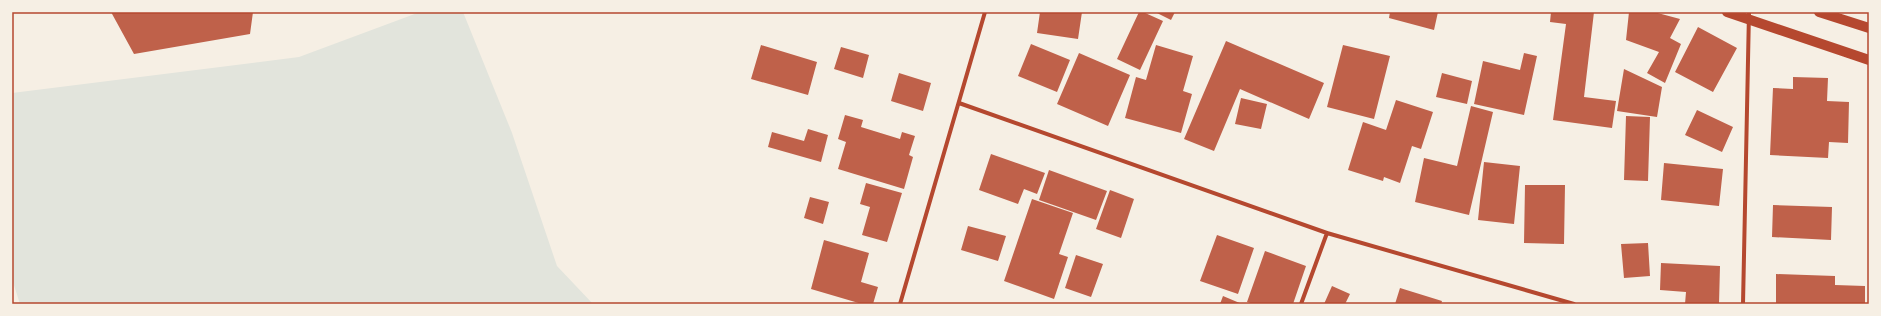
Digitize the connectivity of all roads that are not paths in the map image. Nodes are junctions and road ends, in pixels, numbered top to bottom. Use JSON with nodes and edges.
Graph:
{"nodes":[{"id":1,"x":985,"y":12,"type":"edge"},
{"id":2,"x":1727,"y":12,"type":"edge"},
{"id":3,"x":1819,"y":12,"type":"edge"},
{"id":4,"x":1748,"y":16,"type":"edge"},
{"id":5,"x":1869,"y":28,"type":"edge"},
{"id":6,"x":1869,"y":60,"type":"edge"},
{"id":7,"x":959,"y":103,"type":"junction"},
{"id":8,"x":1327,"y":233,"type":"junction"},
{"id":9,"x":900,"y":304,"type":"edge"},
{"id":10,"x":1301,"y":304,"type":"edge"},
{"id":11,"x":1574,"y":304,"type":"edge"},
{"id":12,"x":1743,"y":304,"type":"edge"}],
"edges":[{"from":1,"to":7,"type":"street"},
{"from":2,"to":4,"type":"main road"},
{"from":3,"to":5,"type":"main road"},
{"from":4,"to":6,"type":"main road"},
{"from":4,"to":12,"type":"street"},
{"from":7,"to":8,"type":"street"},
{"from":7,"to":9,"type":"street"},
{"from":8,"to":10,"type":"street"},
{"from":8,"to":11,"type":"street"}]}
